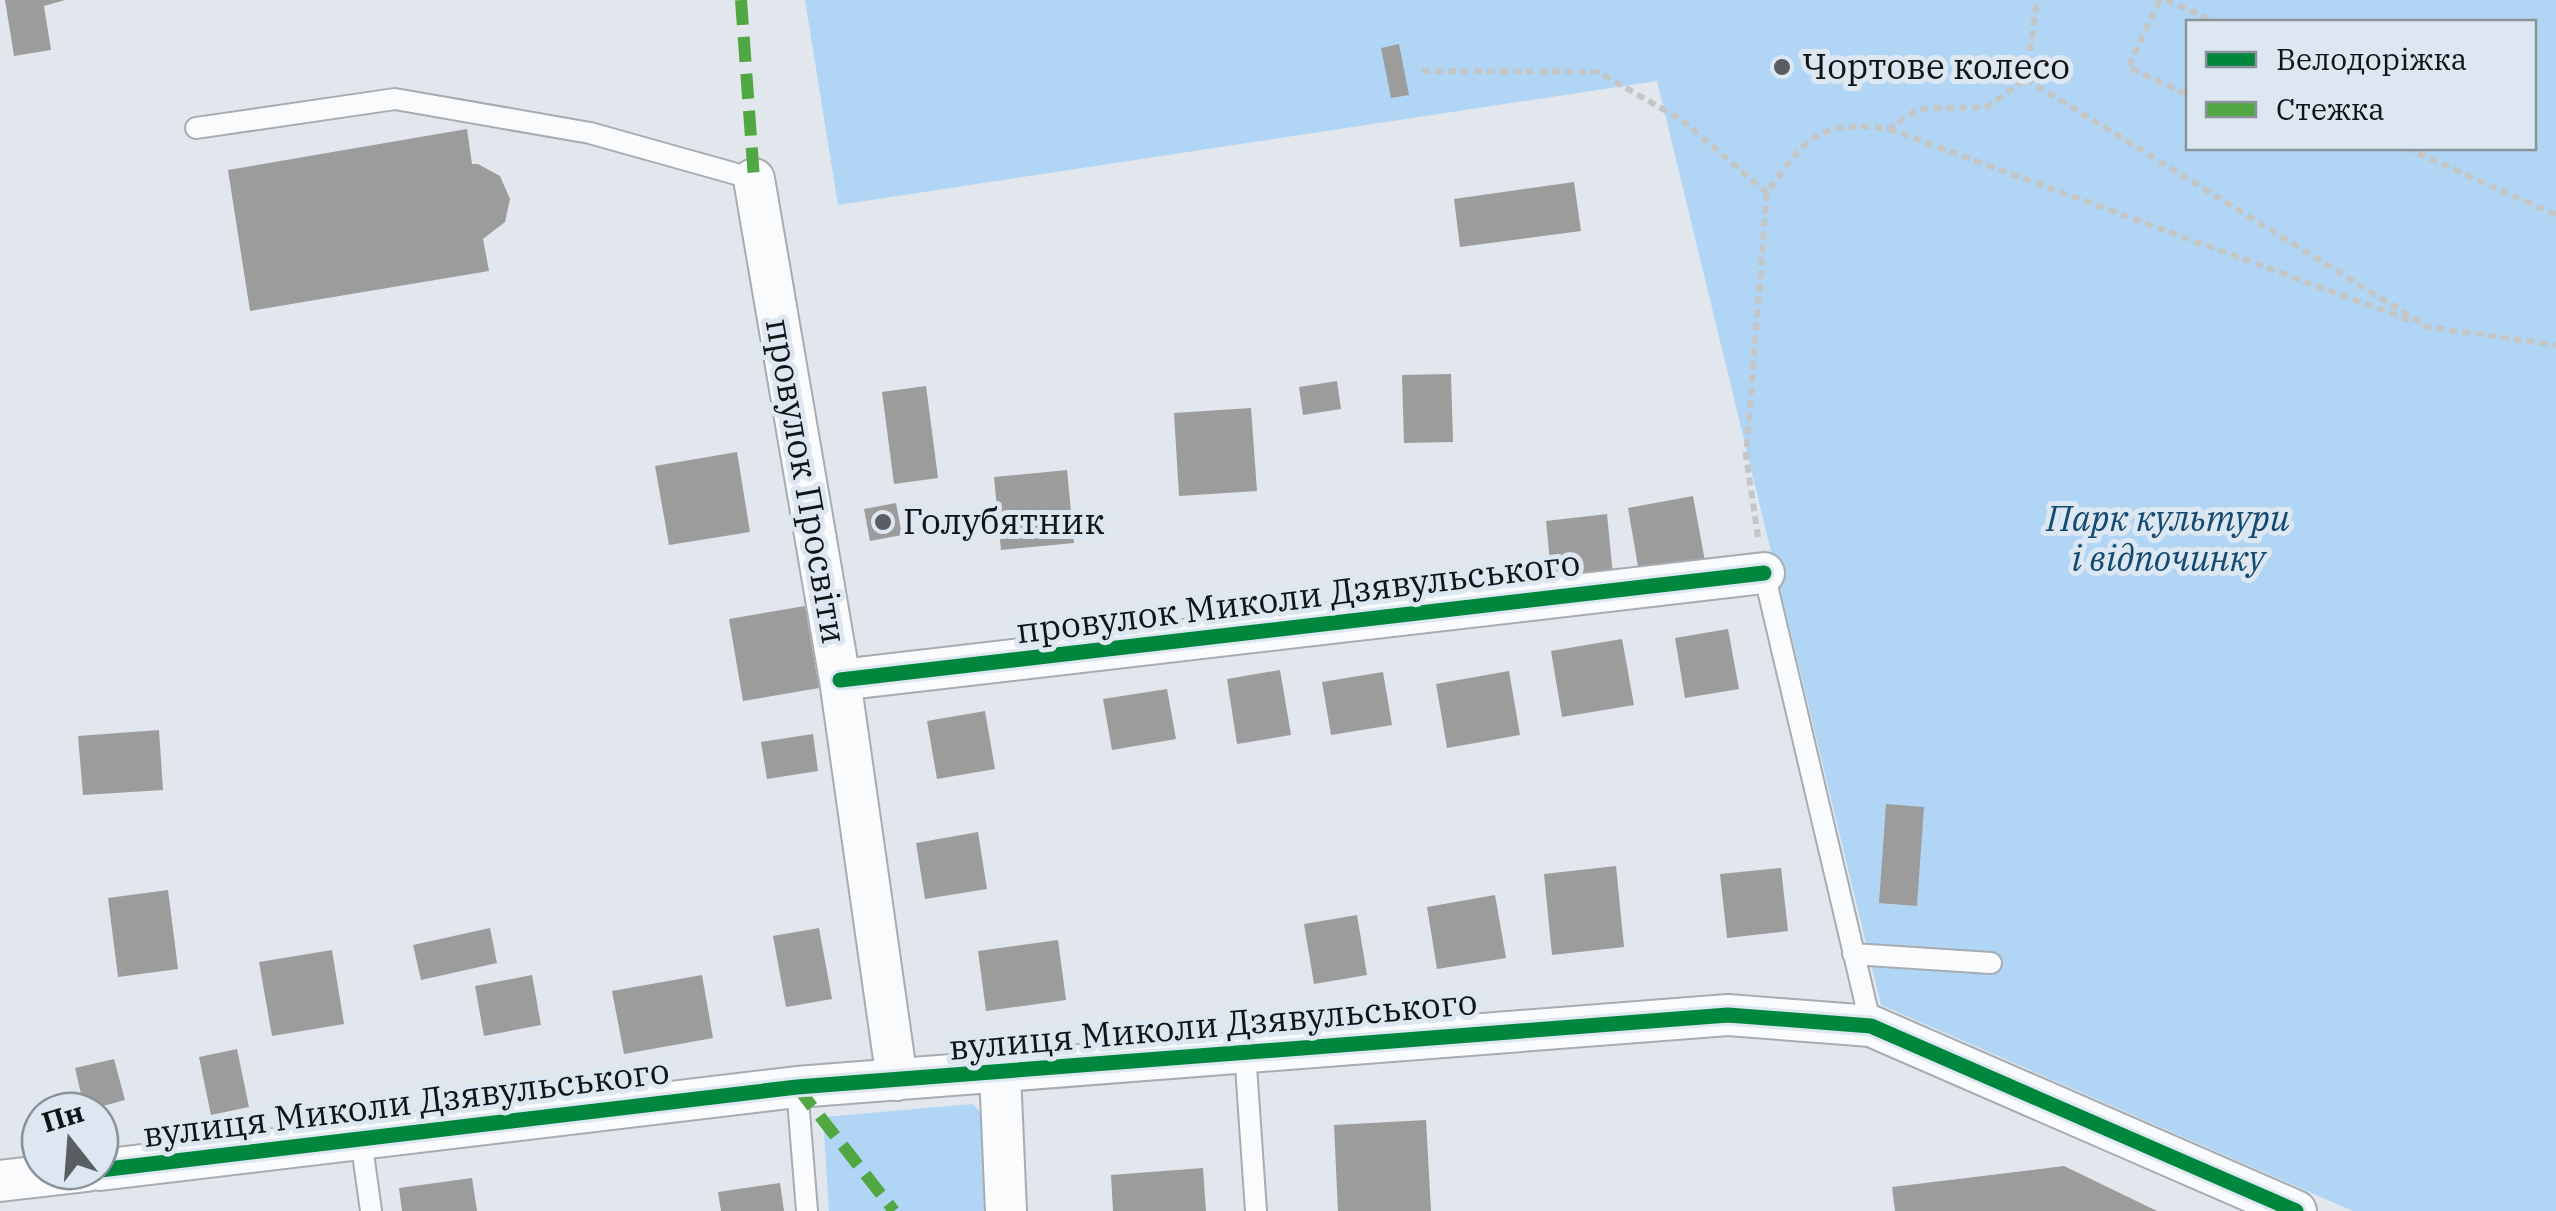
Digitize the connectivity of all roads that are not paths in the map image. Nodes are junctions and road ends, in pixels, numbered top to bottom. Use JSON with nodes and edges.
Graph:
{"nodes":[{"id":1,"x":196,"y":128,"type":"dead end"},
{"id":2,"x":754,"y":179,"type":"joint"},
{"id":3,"x":1764,"y":573,"type":"joint"},
{"id":4,"x":840,"y":680,"type":"junction"},
{"id":5,"x":1853,"y":954,"type":"junction"},
{"id":6,"x":1991,"y":962,"type":"dead end"},
{"id":7,"x":1871,"y":1026,"type":"junction"},
{"id":8,"x":1245,"y":1052,"type":"junction"},
{"id":9,"x":1000,"y":1073,"type":"junction"},
{"id":10,"x":897,"y":1080,"type":"junction"},
{"id":11,"x":797,"y":1087,"type":"junction"},
{"id":12,"x":361,"y":1140,"type":"junction"},
{"id":13,"x":120,"y":1168,"type":"edge"},
{"id":14,"x":370,"y":1211,"type":"edge"},
{"id":15,"x":807,"y":1211,"type":"edge"},
{"id":16,"x":1006,"y":1211,"type":"edge"},
{"id":17,"x":1256,"y":1211,"type":"edge"},
{"id":18,"x":2296,"y":1211,"type":"edge"}],
"edges":[{"from":1,"to":2,"type":"lane"},
{"from":2,"to":4,"type":"street","name":"провулок Просвіти"},
{"from":3,"to":4,"type":"street","name":"провулок Миколи Дзявульського"},
{"from":3,"to":5,"type":"lane"},
{"from":4,"to":10,"type":"street","name":"провулок Просвіти"},
{"from":5,"to":6,"type":"lane"},
{"from":5,"to":7,"type":"lane"},
{"from":7,"to":8,"type":"street","name":"вулиця Миколи Дзявульського"},
{"from":7,"to":18,"type":"street","name":"вулиця Миколи Дзявульського"},
{"from":8,"to":9,"type":"street","name":"вулиця Миколи Дзявульського"},
{"from":8,"to":17,"type":"lane"},
{"from":9,"to":10,"type":"street","name":"вулиця Миколи Дзявульського"},
{"from":9,"to":16,"type":"street"},
{"from":10,"to":11,"type":"street","name":"вулиця Миколи Дзявульського"},
{"from":11,"to":12,"type":"street","name":"вулиця Миколи Дзявульського"},
{"from":11,"to":15,"type":"lane"},
{"from":12,"to":13,"type":"street","name":"вулиця Миколи Дзявульського"},
{"from":12,"to":14,"type":"lane"}]}
